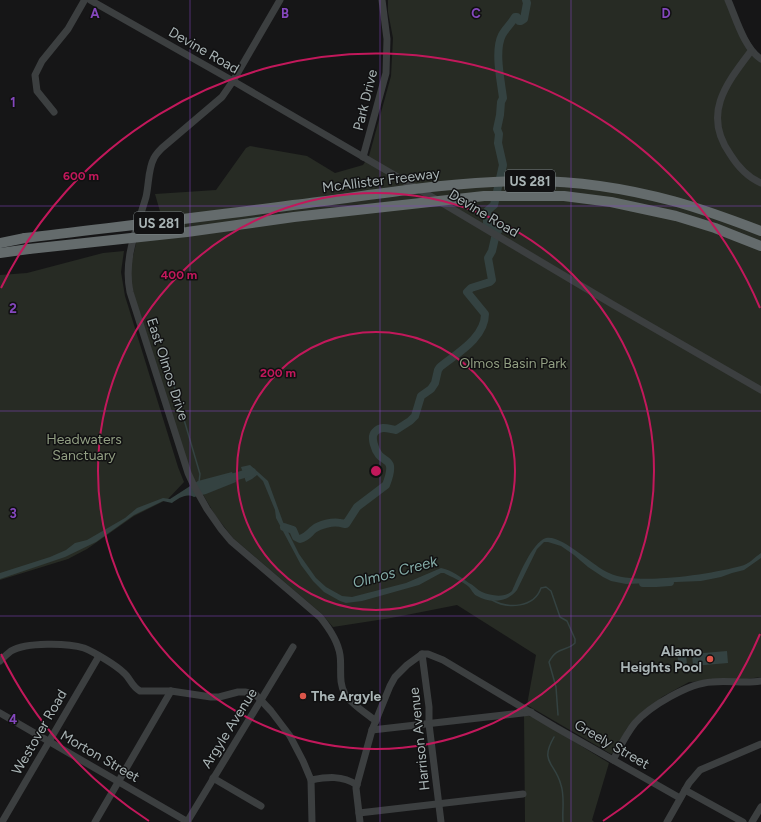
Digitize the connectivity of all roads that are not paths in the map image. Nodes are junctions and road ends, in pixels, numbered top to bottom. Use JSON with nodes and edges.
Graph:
{"nodes":[{"id":1,"x":86,"y":0,"type":"edge"},
{"id":2,"x":280,"y":0,"type":"edge"},
{"id":3,"x":382,"y":0,"type":"edge"},
{"id":4,"x":728,"y":0,"type":"edge"},
{"id":5,"x":751,"y":50,"type":"junction"},
{"id":6,"x":761,"y":59,"type":"edge"},
{"id":7,"x":233,"y":81,"type":"junction"},
{"id":8,"x":54,"y":112,"type":"dead end"},
{"id":9,"x":363,"y":157,"type":"junction"},
{"id":10,"x":761,"y":183,"type":"edge"},
{"id":11,"x":761,"y":231,"type":"edge"},
{"id":12,"x":0,"y":243,"type":"edge"},
{"id":13,"x":761,"y":246,"type":"edge"},
{"id":14,"x":0,"y":253,"type":"edge"},
{"id":15,"x":760,"y":388,"type":"edge"},
{"id":16,"x":293,"y":647,"type":"dead end"},
{"id":17,"x":422,"y":654,"type":"junction"},
{"id":18,"x":99,"y":656,"type":"junction"},
{"id":19,"x":0,"y":662,"type":"edge"},
{"id":20,"x":761,"y":681,"type":"edge"},
{"id":21,"x":171,"y":691,"type":"junction"},
{"id":22,"x":261,"y":701,"type":"junction"},
{"id":23,"x":531,"y":712,"type":"junction"},
{"id":24,"x":0,"y":713,"type":"edge"},
{"id":25,"x":376,"y":721,"type":"junction"},
{"id":26,"x":429,"y":724,"type":"junction"},
{"id":27,"x":372,"y":730,"type":"junction"},
{"id":28,"x":49,"y":742,"type":"junction"},
{"id":29,"x":761,"y":744,"type":"edge"},
{"id":30,"x":613,"y":760,"type":"junction"},
{"id":31,"x":213,"y":778,"type":"junction"},
{"id":32,"x":311,"y":780,"type":"junction"},
{"id":33,"x":118,"y":782,"type":"junction"},
{"id":34,"x":356,"y":785,"type":"junction"},
{"id":35,"x":685,"y":790,"type":"junction"},
{"id":36,"x":523,"y":794,"type":"dead end"},
{"id":37,"x":680,"y":798,"type":"junction"},
{"id":38,"x":439,"y":803,"type":"junction"},
{"id":39,"x":261,"y":806,"type":"dead end"},
{"id":40,"x":761,"y":807,"type":"edge"},
{"id":41,"x":359,"y":813,"type":"junction"},
{"id":42,"x":2,"y":822,"type":"edge"},
{"id":43,"x":95,"y":822,"type":"edge"},
{"id":44,"x":187,"y":822,"type":"edge"},
{"id":45,"x":312,"y":822,"type":"edge"},
{"id":46,"x":360,"y":822,"type":"edge"},
{"id":47,"x":441,"y":822,"type":"edge"},
{"id":48,"x":667,"y":822,"type":"edge"},
{"id":49,"x":743,"y":822,"type":"edge"},
{"id":50,"x":752,"y":822,"type":"edge"}],
"edges":[{"from":1,"to":7,"type":"street","name":"Devine Road"},
{"from":1,"to":8,"type":"street"},
{"from":2,"to":7,"type":"street","name":"East Olmos Drive"},
{"from":3,"to":9,"type":"street","name":"Park Drive"},
{"from":4,"to":5,"type":"street"},
{"from":5,"to":6,"type":"street"},
{"from":5,"to":10,"type":"street"},
{"from":7,"to":9,"type":"street","name":"Devine Road"},
{"from":7,"to":25,"type":"street","name":"East Olmos Drive"},
{"from":9,"to":15,"type":"street","name":"Devine Road"},
{"from":11,"to":12,"type":"highway","name":"McAllister Freeway","number":"US 281","bridge":true},
{"from":13,"to":14,"type":"highway","name":"McAllister Freeway","number":"US 281","bridge":true},
{"from":16,"to":22,"type":"street","name":"Argyle Avenue"},
{"from":17,"to":23,"type":"street","name":"Greely Street"},
{"from":17,"to":25,"type":"street"},
{"from":17,"to":26,"type":"street","name":"Harrison Avenue"},
{"from":18,"to":19,"type":"street"},
{"from":18,"to":21,"type":"street"},
{"from":18,"to":28,"type":"street","name":"Westover Road"},
{"from":20,"to":30,"type":"street"},
{"from":21,"to":22,"type":"street"},
{"from":21,"to":33,"type":"street"},
{"from":22,"to":31,"type":"street","name":"Argyle Avenue"},
{"from":22,"to":32,"type":"street"},
{"from":23,"to":26,"type":"street"},
{"from":23,"to":30,"type":"street","name":"Greely Street"},
{"from":24,"to":28,"type":"street","name":"Morton Street"},
{"from":25,"to":27,"type":"street"},
{"from":26,"to":27,"type":"street"},
{"from":26,"to":38,"type":"street","name":"Harrison Avenue"},
{"from":27,"to":34,"type":"street"},
{"from":28,"to":33,"type":"street","name":"Morton Street"},
{"from":28,"to":42,"type":"street","name":"Westover Road"},
{"from":29,"to":35,"type":"street"},
{"from":30,"to":37,"type":"street","name":"Greely Street"},
{"from":31,"to":39,"type":"street"},
{"from":31,"to":44,"type":"street","name":"Argyle Avenue"},
{"from":32,"to":34,"type":"street"},
{"from":32,"to":45,"type":"street"},
{"from":33,"to":43,"type":"street"},
{"from":33,"to":44,"type":"street","name":"Morton Street"},
{"from":34,"to":41,"type":"street"},
{"from":35,"to":37,"type":"street"},
{"from":35,"to":49,"type":"street"},
{"from":36,"to":38,"type":"street"},
{"from":37,"to":48,"type":"street"},
{"from":38,"to":41,"type":"street"},
{"from":38,"to":47,"type":"street","name":"Harrison Avenue"},
{"from":40,"to":50,"type":"street"},
{"from":41,"to":46,"type":"street"}]}
